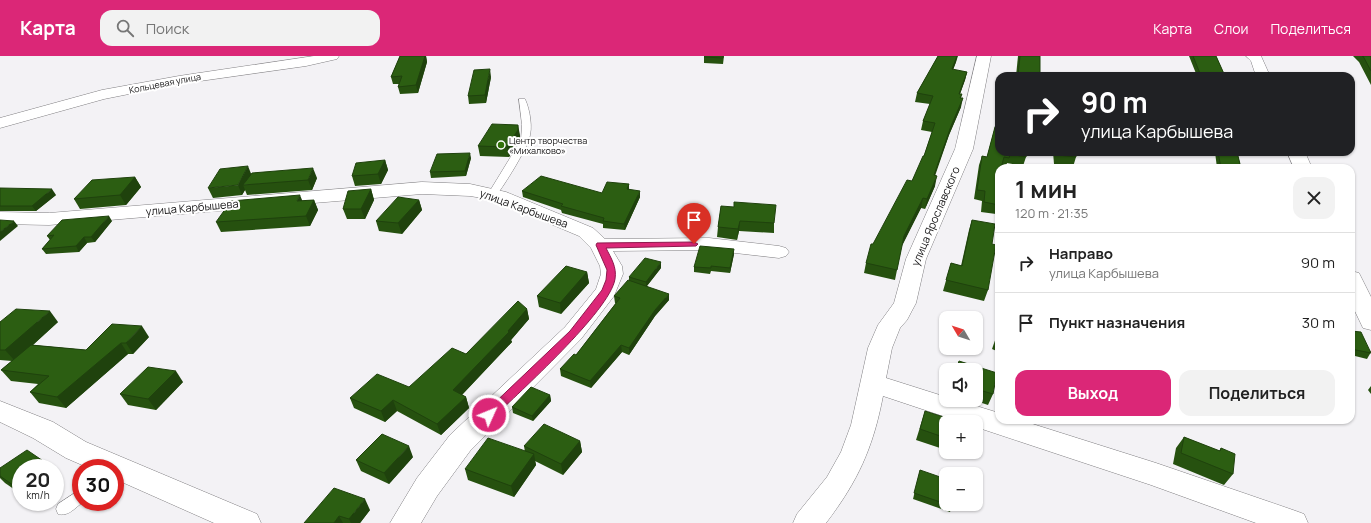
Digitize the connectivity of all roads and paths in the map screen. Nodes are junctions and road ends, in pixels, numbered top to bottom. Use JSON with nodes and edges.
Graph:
{"nodes":[{"id":1,"x":332,"y":56,"type":"edge"},
{"id":2,"x":984,"y":56,"type":"edge"},
{"id":3,"x":1253,"y":56,"type":"edge"},
{"id":4,"x":1262,"y":72,"type":"edge"},
{"id":5,"x":522,"y":101,"type":"dead end"},
{"id":6,"x":0,"y":123,"type":"edge"},
{"id":7,"x":493,"y":194,"type":"junction"},
{"id":8,"x":0,"y":218,"type":"edge"},
{"id":9,"x":600,"y":245,"type":"junction"},
{"id":10,"x":779,"y":252,"type":"dead end"},
{"id":11,"x":1355,"y":287,"type":"edge"},
{"id":12,"x":1371,"y":322,"type":"edge"},
{"id":13,"x":874,"y":383,"type":"junction"},
{"id":14,"x":0,"y":411,"type":"edge"},
{"id":15,"x":995,"y":422,"type":"edge"},
{"id":16,"x":1000,"y":424,"type":"edge"},
{"id":17,"x":97,"y":459,"type":"edge"},
{"id":18,"x":124,"y":471,"type":"edge"},
{"id":19,"x":246,"y":523,"type":"edge"},
{"id":20,"x":405,"y":523,"type":"edge"},
{"id":21,"x":808,"y":523,"type":"edge"},
{"id":22,"x":1293,"y":523,"type":"edge"}],
"edges":[{"from":1,"to":6,"type":"street","name":"Кольцевая улица"},
{"from":2,"to":13,"type":"street","name":"улица Ярославского"},
{"from":3,"to":4,"type":"street"},
{"from":5,"to":7,"type":"lane"},
{"from":7,"to":8,"type":"street","name":"улица Карбышева"},
{"from":7,"to":9,"type":"street","name":"улица Карбышева"},
{"from":9,"to":10,"type":"street"},
{"from":9,"to":20,"type":"street"},
{"from":11,"to":12,"type":"street"},
{"from":13,"to":15,"type":"street"},
{"from":13,"to":21,"type":"street","name":"улица Ярославского"},
{"from":14,"to":17,"type":"street"},
{"from":16,"to":22,"type":"street"},
{"from":18,"to":19,"type":"street"}]}
